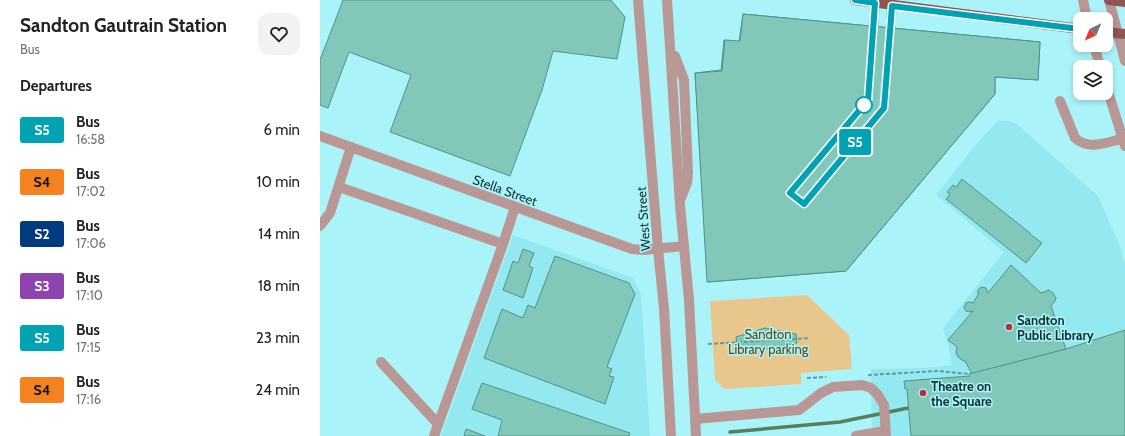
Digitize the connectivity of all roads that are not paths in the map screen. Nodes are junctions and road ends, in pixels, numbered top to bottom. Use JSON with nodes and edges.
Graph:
{"nodes":[{"id":1,"x":638,"y":0,"type":"edge"},
{"id":2,"x":667,"y":0,"type":"edge"},
{"id":3,"x":856,"y":0,"type":"edge"},
{"id":4,"x":1083,"y":0,"type":"edge"},
{"id":5,"x":1109,"y":0,"type":"edge"},
{"id":6,"x":1125,"y":2,"type":"edge"},
{"id":7,"x":890,"y":3,"type":"edge"},
{"id":8,"x":1086,"y":12,"type":"edge"},
{"id":9,"x":1073,"y":27,"type":"edge"},
{"id":10,"x":1121,"y":34,"type":"edge"},
{"id":11,"x":1125,"y":61,"type":"edge"},
{"id":12,"x":1111,"y":100,"type":"edge"},
{"id":13,"x":1060,"y":101,"type":"dead end"},
{"id":14,"x":320,"y":136,"type":"edge"},
{"id":15,"x":1124,"y":141,"type":"edge"},
{"id":16,"x":351,"y":147,"type":"junction"},
{"id":17,"x":339,"y":187,"type":"junction"},
{"id":18,"x":515,"y":207,"type":"junction"},
{"id":19,"x":320,"y":226,"type":"edge"},
{"id":20,"x":503,"y":244,"type":"junction"},
{"id":21,"x":684,"y":246,"type":"junction"},
{"id":22,"x":658,"y":249,"type":"junction"},
{"id":23,"x":381,"y":362,"type":"dead end"},
{"id":24,"x":695,"y":419,"type":"junction"},
{"id":25,"x":438,"y":424,"type":"junction"},
{"id":26,"x":885,"y":434,"type":"edge"},
{"id":27,"x":434,"y":436,"type":"edge"},
{"id":28,"x":671,"y":436,"type":"edge"},
{"id":29,"x":696,"y":436,"type":"edge"},
{"id":30,"x":856,"y":436,"type":"edge"}],
"edges":[{"from":1,"to":22,"type":"street","name":"West Street"},
{"from":2,"to":21,"type":"street"},
{"from":3,"to":7,"type":"main road"},
{"from":4,"to":8,"type":"street"},
{"from":5,"to":6,"type":"main road"},
{"from":5,"to":10,"type":"street"},
{"from":7,"to":9,"type":"main road"},
{"from":10,"to":11,"type":"street"},
{"from":12,"to":15,"type":"street"},
{"from":13,"to":15,"type":"street"},
{"from":14,"to":16,"type":"street","name":"Stella Street"},
{"from":16,"to":17,"type":"street"},
{"from":16,"to":18,"type":"street","name":"Stella Street"},
{"from":17,"to":19,"type":"street"},
{"from":17,"to":20,"type":"street"},
{"from":18,"to":20,"type":"street"},
{"from":18,"to":22,"type":"street","name":"Stella Street"},
{"from":20,"to":25,"type":"street"},
{"from":21,"to":22,"type":"street","name":"Stella Street"},
{"from":21,"to":24,"type":"street"},
{"from":22,"to":28,"type":"street","name":"West Street"},
{"from":23,"to":25,"type":"street"},
{"from":24,"to":26,"type":"street"},
{"from":24,"to":29,"type":"street"},
{"from":25,"to":27,"type":"street"},
{"from":26,"to":30,"type":"street"}]}
